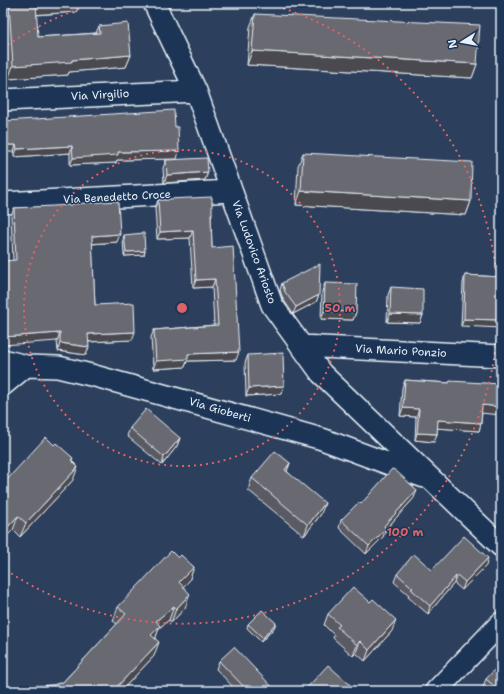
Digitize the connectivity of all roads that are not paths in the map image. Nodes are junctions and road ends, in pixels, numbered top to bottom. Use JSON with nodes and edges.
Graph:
{"nodes":[{"id":1,"x":154,"y":3,"type":"edge"},
{"id":2,"x":196,"y":91,"type":"junction"},
{"id":3,"x":3,"y":100,"type":"edge"},
{"id":4,"x":231,"y":191,"type":"junction"},
{"id":5,"x":3,"y":203,"type":"edge"},
{"id":6,"x":301,"y":346,"type":"junction"},
{"id":7,"x":501,"y":356,"type":"edge"},
{"id":8,"x":3,"y":360,"type":"edge"},
{"id":9,"x":26,"y":366,"type":"junction"},
{"id":10,"x":3,"y":385,"type":"edge"},
{"id":11,"x":432,"y":480,"type":"junction"},
{"id":12,"x":501,"y":546,"type":"edge"},
{"id":13,"x":501,"y":623,"type":"edge"},
{"id":14,"x":436,"y":691,"type":"edge"}],
"edges":[{"from":1,"to":2,"type":"street","name":"Via Ludovico Ariosto"},
{"from":2,"to":3,"type":"street","name":"Via Virgilio"},
{"from":2,"to":4,"type":"street","name":"Via Ludovico Ariosto"},
{"from":4,"to":5,"type":"street","name":"Via Benedetto Croce"},
{"from":4,"to":6,"type":"street","name":"Via Ludovico Ariosto"},
{"from":6,"to":7,"type":"street","name":"Via Mario Ponzio"},
{"from":6,"to":11,"type":"street","name":"Via Ludovico Ariosto"},
{"from":8,"to":9,"type":"street","name":"Via Gioberti"},
{"from":9,"to":10,"type":"street"},
{"from":9,"to":11,"type":"street","name":"Via Gioberti"},
{"from":11,"to":12,"type":"street","name":"Via Ludovico Ariosto"},
{"from":13,"to":14,"type":"street"}]}
